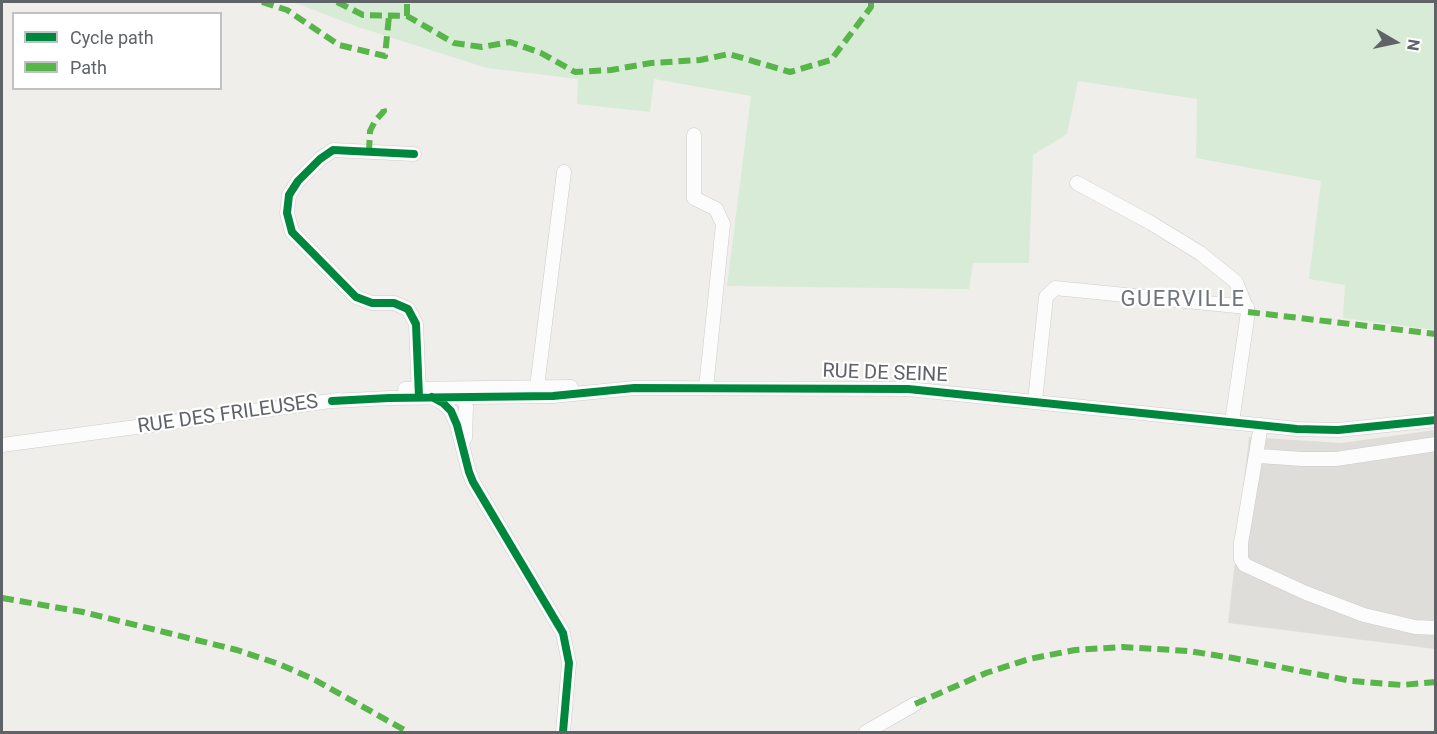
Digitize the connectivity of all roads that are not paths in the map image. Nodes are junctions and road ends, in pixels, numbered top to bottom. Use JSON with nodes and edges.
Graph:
{"nodes":[{"id":1,"x":694,"y":135,"type":"dead end"},
{"id":2,"x":414,"y":154,"type":"dead end"},
{"id":3,"x":564,"y":172,"type":"dead end"},
{"id":4,"x":1077,"y":183,"type":"dead end"},
{"id":5,"x":1247,"y":307,"type":"junction"},
{"id":6,"x":537,"y":387,"type":"junction"},
{"id":7,"x":634,"y":388,"type":"junction"},
{"id":8,"x":706,"y":388,"type":"junction"},
{"id":9,"x":461,"y":392,"type":"junction"},
{"id":10,"x":424,"y":394,"type":"junction"},
{"id":11,"x":515,"y":397,"type":"junction"},
{"id":12,"x":1035,"y":401,"type":"junction"},
{"id":13,"x":1436,"y":420,"type":"edge"},
{"id":14,"x":1232,"y":422,"type":"junction"},
{"id":15,"x":460,"y":424,"type":"junction"},
{"id":16,"x":1261,"y":425,"type":"junction"},
{"id":17,"x":1436,"y":444,"type":"edge"},
{"id":18,"x":2,"y":445,"type":"edge"},
{"id":19,"x":1257,"y":453,"type":"junction"},
{"id":20,"x":1436,"y":628,"type":"edge"},
{"id":21,"x":915,"y":704,"type":"dead end"},
{"id":22,"x":563,"y":732,"type":"edge"},
{"id":23,"x":867,"y":732,"type":"edge"}],
"edges":[{"from":1,"to":8,"type":"street"},
{"from":2,"to":10,"type":"street"},
{"from":3,"to":6,"type":"street"},
{"from":4,"to":5,"type":"street"},
{"from":5,"to":12,"type":"street"},
{"from":5,"to":14,"type":"street"},
{"from":6,"to":7,"type":"street"},
{"from":6,"to":9,"type":"street"},
{"from":7,"to":8,"type":"street","name":"RUE DE SEINE"},
{"from":7,"to":11,"type":"street","name":"RUE DE SEINE"},
{"from":8,"to":12,"type":"street","name":"RUE DE SEINE"},
{"from":9,"to":10,"type":"street"},
{"from":9,"to":11,"type":"street","name":"RUE DE SEINE"},
{"from":9,"to":15,"type":"street"},
{"from":10,"to":15,"type":"street"},
{"from":10,"to":18,"type":"street","name":"RUE DES FRILEUSES"},
{"from":11,"to":15,"type":"street"},
{"from":12,"to":14,"type":"street","name":"RUE DE SEINE"},
{"from":13,"to":16,"type":"street","name":"RUE DE SEINE"},
{"from":14,"to":16,"type":"street","name":"RUE DE SEINE"},
{"from":15,"to":22,"type":"street"},
{"from":16,"to":19,"type":"street"},
{"from":17,"to":19,"type":"street"},
{"from":19,"to":20,"type":"street"},
{"from":21,"to":23,"type":"street"}]}
